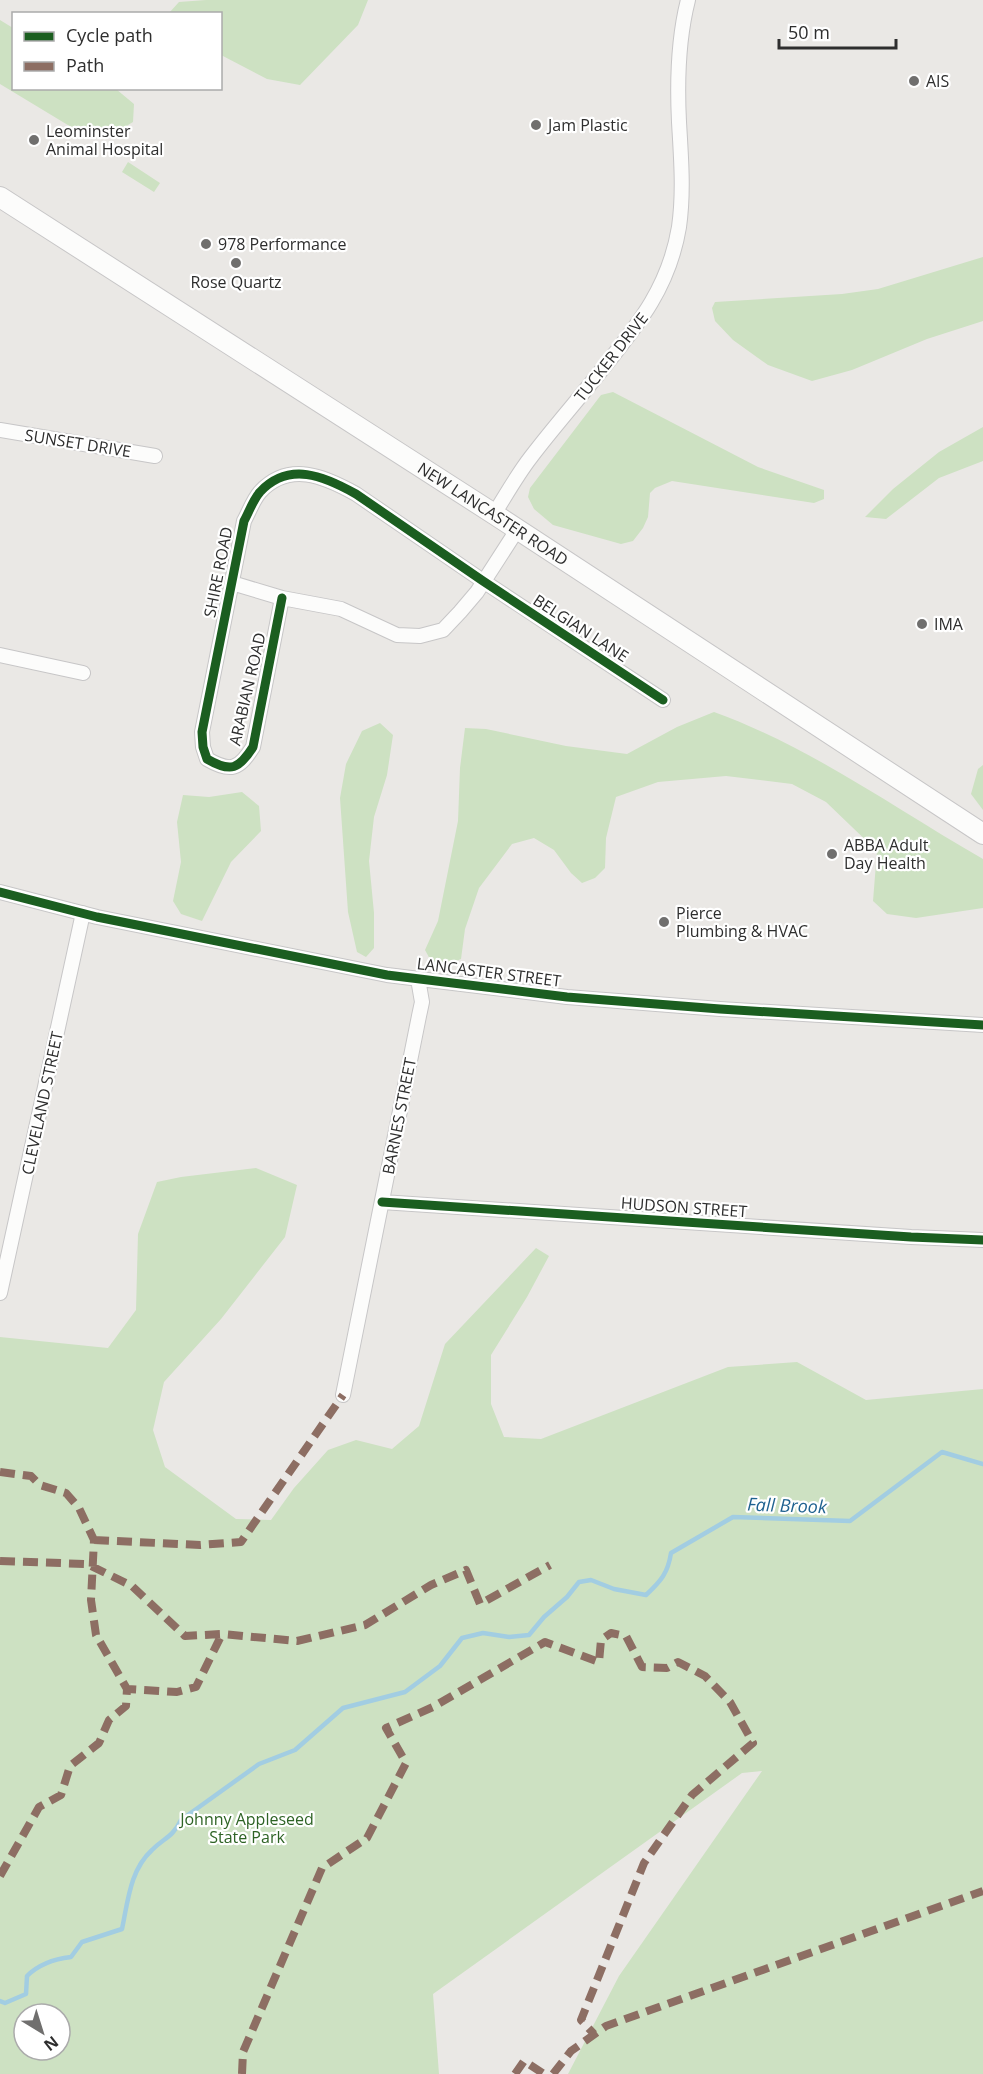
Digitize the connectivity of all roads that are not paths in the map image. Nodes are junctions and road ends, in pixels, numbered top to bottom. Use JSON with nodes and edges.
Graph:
{"nodes":[{"id":1,"x":688,"y":0,"type":"edge"},
{"id":2,"x":0,"y":197,"type":"edge"},
{"id":3,"x":0,"y":430,"type":"edge"},
{"id":4,"x":155,"y":456,"type":"dead end"},
{"id":5,"x":494,"y":514,"type":"junction"},
{"id":6,"x":517,"y":530,"type":"junction"},
{"id":7,"x":483,"y":581,"type":"junction"},
{"id":8,"x":232,"y":583,"type":"junction"},
{"id":9,"x":282,"y":598,"type":"junction"},
{"id":10,"x":0,"y":655,"type":"edge"},
{"id":11,"x":83,"y":673,"type":"dead end"},
{"id":12,"x":663,"y":700,"type":"dead end"},
{"id":13,"x":222,"y":767,"type":"joint"},
{"id":14,"x":983,"y":834,"type":"edge"},
{"id":15,"x":0,"y":892,"type":"edge"},
{"id":16,"x":83,"y":913,"type":"junction"},
{"id":17,"x":418,"y":979,"type":"junction"},
{"id":18,"x":983,"y":1025,"type":"edge"},
{"id":19,"x":382,"y":1202,"type":"junction"},
{"id":20,"x":983,"y":1240,"type":"edge"},
{"id":21,"x":0,"y":1293,"type":"edge"},
{"id":22,"x":343,"y":1395,"type":"dead end"}],
"edges":[{"from":1,"to":5,"type":"street","name":"TUCKER DRIVE"},
{"from":2,"to":5,"type":"main road","name":"NEW LANCASTER ROAD"},
{"from":3,"to":4,"type":"street","name":"SUNSET DRIVE"},
{"from":5,"to":6,"type":"main road","name":"NEW LANCASTER ROAD"},
{"from":6,"to":7,"type":"street"},
{"from":6,"to":14,"type":"main road","name":"NEW LANCASTER ROAD"},
{"from":7,"to":8,"type":"street","name":"SHIRE ROAD"},
{"from":7,"to":9,"type":"street"},
{"from":7,"to":12,"type":"street","name":"BELGIAN LANE"},
{"from":8,"to":9,"type":"street"},
{"from":8,"to":13,"type":"street","name":"SHIRE ROAD"},
{"from":9,"to":13,"type":"street","name":"ARABIAN ROAD"},
{"from":10,"to":11,"type":"street"},
{"from":15,"to":16,"type":"street","name":"LANCASTER STREET"},
{"from":16,"to":17,"type":"street","name":"LANCASTER STREET"},
{"from":16,"to":21,"type":"street","name":"CLEVELAND STREET"},
{"from":17,"to":18,"type":"street","name":"LANCASTER STREET"},
{"from":17,"to":19,"type":"street","name":"BARNES STREET"},
{"from":19,"to":20,"type":"street","name":"HUDSON STREET"},
{"from":19,"to":22,"type":"street","name":"BARNES STREET"}]}
